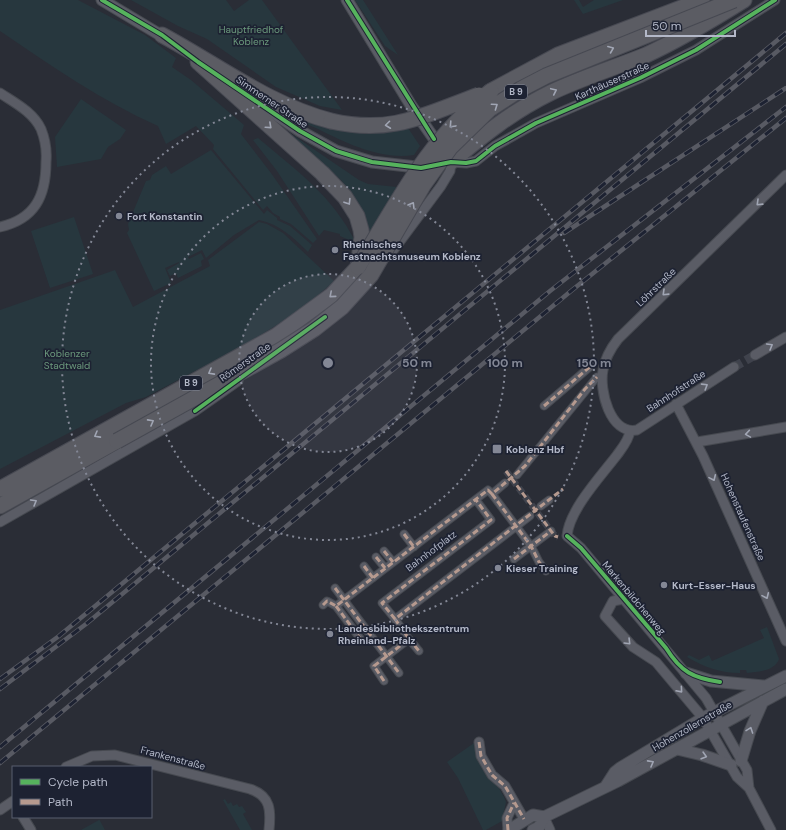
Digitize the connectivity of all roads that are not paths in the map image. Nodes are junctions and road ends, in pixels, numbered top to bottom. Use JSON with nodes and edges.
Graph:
{"nodes":[{"id":1,"x":102,"y":0,"type":"edge"},
{"id":2,"x":347,"y":0,"type":"edge"},
{"id":3,"x":702,"y":0,"type":"edge"},
{"id":4,"x":734,"y":0,"type":"edge"},
{"id":5,"x":744,"y":0,"type":"edge"},
{"id":6,"x":775,"y":0,"type":"edge"},
{"id":7,"x":162,"y":35,"type":"junction"},
{"id":8,"x":198,"y":62,"type":"junction"},
{"id":9,"x":492,"y":91,"type":"junction"},
{"id":10,"x":0,"y":93,"type":"edge"},
{"id":11,"x":434,"y":140,"type":"junction"},
{"id":12,"x":451,"y":162,"type":"junction"},
{"id":13,"x":398,"y":166,"type":"junction"},
{"id":14,"x":786,"y":176,"type":"edge"},
{"id":15,"x":0,"y":227,"type":"edge"},
{"id":16,"x":358,"y":267,"type":"junction"},
{"id":17,"x":786,"y":337,"type":"edge"},
{"id":18,"x":755,"y":355,"type":"tunnel mouth"},
{"id":19,"x":592,"y":365,"type":"dead end"},
{"id":20,"x":734,"y":367,"type":"tunnel mouth"},
{"id":21,"x":597,"y":377,"type":"dead end"},
{"id":22,"x":575,"y":380,"type":"junction"},
{"id":23,"x":585,"y":389,"type":"junction"},
{"id":24,"x":676,"y":404,"type":"junction"},
{"id":25,"x":544,"y":406,"type":"dead end"},
{"id":26,"x":786,"y":427,"type":"edge"},
{"id":27,"x":630,"y":431,"type":"junction"},
{"id":28,"x":697,"y":442,"type":"junction"},
{"id":29,"x":517,"y":474,"type":"dead end"},
{"id":30,"x":505,"y":483,"type":"dead end"},
{"id":31,"x":10,"y":489,"type":"edge"},
{"id":32,"x":492,"y":494,"type":"junction"},
{"id":33,"x":476,"y":500,"type":"junction"},
{"id":34,"x":549,"y":500,"type":"dead end"},
{"id":35,"x":0,"y":506,"type":"edge"},
{"id":36,"x":541,"y":506,"type":"dead end"},
{"id":37,"x":530,"y":516,"type":"dead end"},
{"id":38,"x":0,"y":522,"type":"edge"},
{"id":39,"x":516,"y":527,"type":"junction"},
{"id":40,"x":551,"y":531,"type":"dead end"},
{"id":41,"x":404,"y":534,"type":"dead end"},
{"id":42,"x":532,"y":546,"type":"junction"},
{"id":43,"x":414,"y":547,"type":"junction"},
{"id":44,"x":384,"y":551,"type":"dead end"},
{"id":45,"x":480,"y":554,"type":"junction"},
{"id":46,"x":376,"y":557,"type":"dead end"},
{"id":47,"x":514,"y":559,"type":"dead end"},
{"id":48,"x":486,"y":561,"type":"dead end"},
{"id":49,"x":393,"y":562,"type":"junction"},
{"id":50,"x":364,"y":566,"type":"dead end"},
{"id":51,"x":385,"y":568,"type":"junction"},
{"id":52,"x":546,"y":571,"type":"dead end"},
{"id":53,"x":455,"y":573,"type":"junction"},
{"id":54,"x":373,"y":578,"type":"junction"},
{"id":55,"x":461,"y":580,"type":"dead end"},
{"id":56,"x":444,"y":582,"type":"junction"},
{"id":57,"x":335,"y":588,"type":"dead end"},
{"id":58,"x":450,"y":588,"type":"dead end"},
{"id":59,"x":432,"y":591,"type":"junction"},
{"id":60,"x":422,"y":598,"type":"junction"},
{"id":61,"x":437,"y":598,"type":"dead end"},
{"id":62,"x":624,"y":599,"type":"junction"},
{"id":63,"x":344,"y":600,"type":"junction"},
{"id":64,"x":323,"y":605,"type":"dead end"},
{"id":65,"x":428,"y":605,"type":"dead end"},
{"id":66,"x":336,"y":606,"type":"junction"},
{"id":67,"x":411,"y":607,"type":"junction"},
{"id":68,"x":416,"y":614,"type":"dead end"},
{"id":69,"x":395,"y":619,"type":"junction"},
{"id":70,"x":364,"y":639,"type":"junction"},
{"id":71,"x":409,"y":639,"type":"junction"},
{"id":72,"x":786,"y":641,"type":"edge"},
{"id":73,"x":419,"y":651,"type":"dead end"},
{"id":74,"x":386,"y":656,"type":"junction"},
{"id":75,"x":399,"y":673,"type":"dead end"},
{"id":76,"x":686,"y":673,"type":"junction"},
{"id":77,"x":786,"y":676,"type":"edge"},
{"id":78,"x":384,"y":681,"type":"dead end"},
{"id":79,"x":764,"y":686,"type":"junction"},
{"id":80,"x":786,"y":689,"type":"edge"},
{"id":81,"x":763,"y":701,"type":"junction"},
{"id":82,"x":715,"y":712,"type":"junction"},
{"id":83,"x":703,"y":718,"type":"junction"},
{"id":84,"x":722,"y":724,"type":"junction"},
{"id":85,"x":711,"y":730,"type":"junction"},
{"id":86,"x":479,"y":742,"type":"dead end"},
{"id":87,"x":677,"y":749,"type":"junction"},
{"id":88,"x":742,"y":760,"type":"junction"},
{"id":89,"x":730,"y":765,"type":"junction"},
{"id":90,"x":69,"y":766,"type":"edge"},
{"id":91,"x":606,"y":786,"type":"junction"},
{"id":92,"x":749,"y":788,"type":"junction"},
{"id":93,"x":12,"y":802,"type":"edge"},
{"id":94,"x":514,"y":803,"type":"junction"},
{"id":95,"x":0,"y":810,"type":"edge"},
{"id":96,"x":544,"y":817,"type":"junction"},
{"id":97,"x":24,"y":818,"type":"edge"},
{"id":98,"x":524,"y":820,"type":"junction"},
{"id":99,"x":31,"y":830,"type":"edge"},
{"id":100,"x":269,"y":830,"type":"edge"},
{"id":101,"x":509,"y":830,"type":"edge"},
{"id":102,"x":533,"y":830,"type":"edge"},
{"id":103,"x":550,"y":830,"type":"edge"},
{"id":104,"x":771,"y":830,"type":"edge"}],
"edges":[{"from":1,"to":7,"type":"street","name":"Simmerner Straße"},
{"from":2,"to":11,"type":"street"},
{"from":3,"to":9,"type":"highway","number":"B 9"},
{"from":31,"to":4,"type":"highway","number":"B 9","one_way":true,"bridge":true},
{"from":12,"to":5,"type":"highway","number":"B 9","one_way":true},
{"from":6,"to":12,"type":"street","name":"Karthäuserstraße"},
{"from":7,"to":8,"type":"street","name":"Simmerner Straße"},
{"from":9,"to":7,"type":"highway","one_way":true,"bridge":true},
{"from":8,"to":13,"type":"street","name":"Simmerner Straße"},
{"from":8,"to":16,"type":"highway","one_way":true},
{"from":9,"to":16,"type":"highway","number":"B 9","one_way":true,"bridge":true},
{"from":10,"to":15,"type":"street"},
{"from":11,"to":12,"type":"street"},
{"from":11,"to":13,"type":"street","name":"Simmerner Straße"},
{"from":12,"to":13,"type":"street","name":"Simmerner Straße"},
{"from":38,"to":12,"type":"street","name":"Römerstraße","one_way":true},
{"from":14,"to":27,"type":"street","name":"Löhrstraße","one_way":true},
{"from":16,"to":31,"type":"highway","number":"B 9","one_way":true},
{"from":18,"to":17,"type":"street","one_way":true},
{"from":19,"to":22,"type":"street"},
{"from":24,"to":20,"type":"street","name":"Bahnhofstraße","one_way":true},
{"from":21,"to":23,"type":"street"},
{"from":22,"to":23,"type":"street"},
{"from":22,"to":25,"type":"street"},
{"from":23,"to":29,"type":"street"},
{"from":24,"to":27,"type":"street","name":"Bahnhofstraße"},
{"from":24,"to":28,"type":"street","name":"Hohenstaufenstraße"},
{"from":26,"to":28,"type":"street","one_way":true},
{"from":27,"to":62,"type":"street","name":"Markenbildchenweg"},
{"from":28,"to":72,"type":"street","name":"Hohenstaufenstraße","one_way":true},
{"from":30,"to":32,"type":"street","name":"Bahnhofplatz"},
{"from":31,"to":35,"type":"highway","number":"B 9"},
{"from":32,"to":33,"type":"street","name":"Bahnhofplatz"},
{"from":32,"to":39,"type":"street"},
{"from":33,"to":43,"type":"street","name":"Bahnhofplatz"},
{"from":33,"to":69,"type":"street","name":"Bahnhofplatz"},
{"from":34,"to":36,"type":"street"},
{"from":37,"to":39,"type":"street"},
{"from":39,"to":42,"type":"street"},
{"from":39,"to":45,"type":"street"},
{"from":40,"to":42,"type":"street"},
{"from":41,"to":43,"type":"street","name":"Bahnhofplatz"},
{"from":42,"to":47,"type":"street"},
{"from":42,"to":52,"type":"street"},
{"from":43,"to":49,"type":"street","name":"Bahnhofplatz"},
{"from":44,"to":49,"type":"street","name":"Bahnhofplatz"},
{"from":45,"to":48,"type":"street"},
{"from":45,"to":53,"type":"street"},
{"from":46,"to":51,"type":"street"},
{"from":49,"to":51,"type":"street","name":"Bahnhofplatz"},
{"from":50,"to":54,"type":"street"},
{"from":51,"to":54,"type":"street","name":"Bahnhofplatz"},
{"from":53,"to":55,"type":"street"},
{"from":53,"to":56,"type":"street"},
{"from":54,"to":63,"type":"street","name":"Bahnhofplatz"},
{"from":56,"to":58,"type":"street"},
{"from":56,"to":59,"type":"street"},
{"from":57,"to":63,"type":"street"},
{"from":59,"to":60,"type":"street"},
{"from":59,"to":61,"type":"street"},
{"from":60,"to":65,"type":"street"},
{"from":60,"to":67,"type":"street"},
{"from":62,"to":76,"type":"street","name":"Markenbildchenweg"},
{"from":62,"to":83,"type":"street","name":"Markenbildchenweg","one_way":true},
{"from":63,"to":66,"type":"street","name":"Bahnhofplatz"},
{"from":63,"to":70,"type":"street"},
{"from":64,"to":66,"type":"street"},
{"from":66,"to":70,"type":"street"},
{"from":67,"to":68,"type":"street"},
{"from":67,"to":69,"type":"street"},
{"from":69,"to":71,"type":"street","name":"Bahnhofplatz"},
{"from":70,"to":74,"type":"street"},
{"from":71,"to":73,"type":"street","name":"Bahnhofplatz"},
{"from":71,"to":74,"type":"street"},
{"from":74,"to":75,"type":"street"},
{"from":74,"to":78,"type":"street"},
{"from":76,"to":79,"type":"street"},
{"from":76,"to":82,"type":"street","name":"Markenbildchenweg"},
{"from":77,"to":79,"type":"street","name":"Hohenzollernstraße"},
{"from":79,"to":82,"type":"street","name":"Hohenzollernstraße"},
{"from":80,"to":81,"type":"street","name":"Hohenzollernstraße"},
{"from":81,"to":84,"type":"street","name":"Hohenzollernstraße"},
{"from":88,"to":81,"type":"street","one_way":true},
{"from":82,"to":83,"type":"street","name":"Hohenzollernstraße"},
{"from":82,"to":84,"type":"street","name":"Markenbildchenweg"},
{"from":83,"to":85,"type":"street","name":"Markenbildchenweg"},
{"from":83,"to":91,"type":"street","name":"Hohenzollernstraße"},
{"from":84,"to":85,"type":"street","name":"Hohenzollernstraße"},
{"from":84,"to":88,"type":"street","name":"Markenbildchenweg"},
{"from":85,"to":87,"type":"street","name":"Hohenzollernstraße"},
{"from":85,"to":89,"type":"street","name":"Markenbildchenweg"},
{"from":86,"to":94,"type":"street"},
{"from":87,"to":89,"type":"street","one_way":true},
{"from":91,"to":87,"type":"street","name":"Hohenzollernstraße","one_way":true},
{"from":88,"to":92,"type":"street","name":"Markenbildchenweg"},
{"from":89,"to":92,"type":"street","name":"Markenbildchenweg"},
{"from":90,"to":100,"type":"street","name":"Frankenstraße"},
{"from":91,"to":96,"type":"street","name":"Hohenzollernstraße"},
{"from":92,"to":104,"type":"street","name":"Markenbildchenweg"},
{"from":93,"to":95,"type":"street"},
{"from":94,"to":98,"type":"street"},
{"from":94,"to":101,"type":"street"},
{"from":96,"to":98,"type":"street","name":"Hohenzollernstraße"},
{"from":96,"to":102,"type":"street","name":"Hohenzollernstraße"},
{"from":96,"to":103,"type":"street"},
{"from":97,"to":99,"type":"street"},
{"from":98,"to":101,"type":"street","name":"Hohenzollernstraße"}]}
